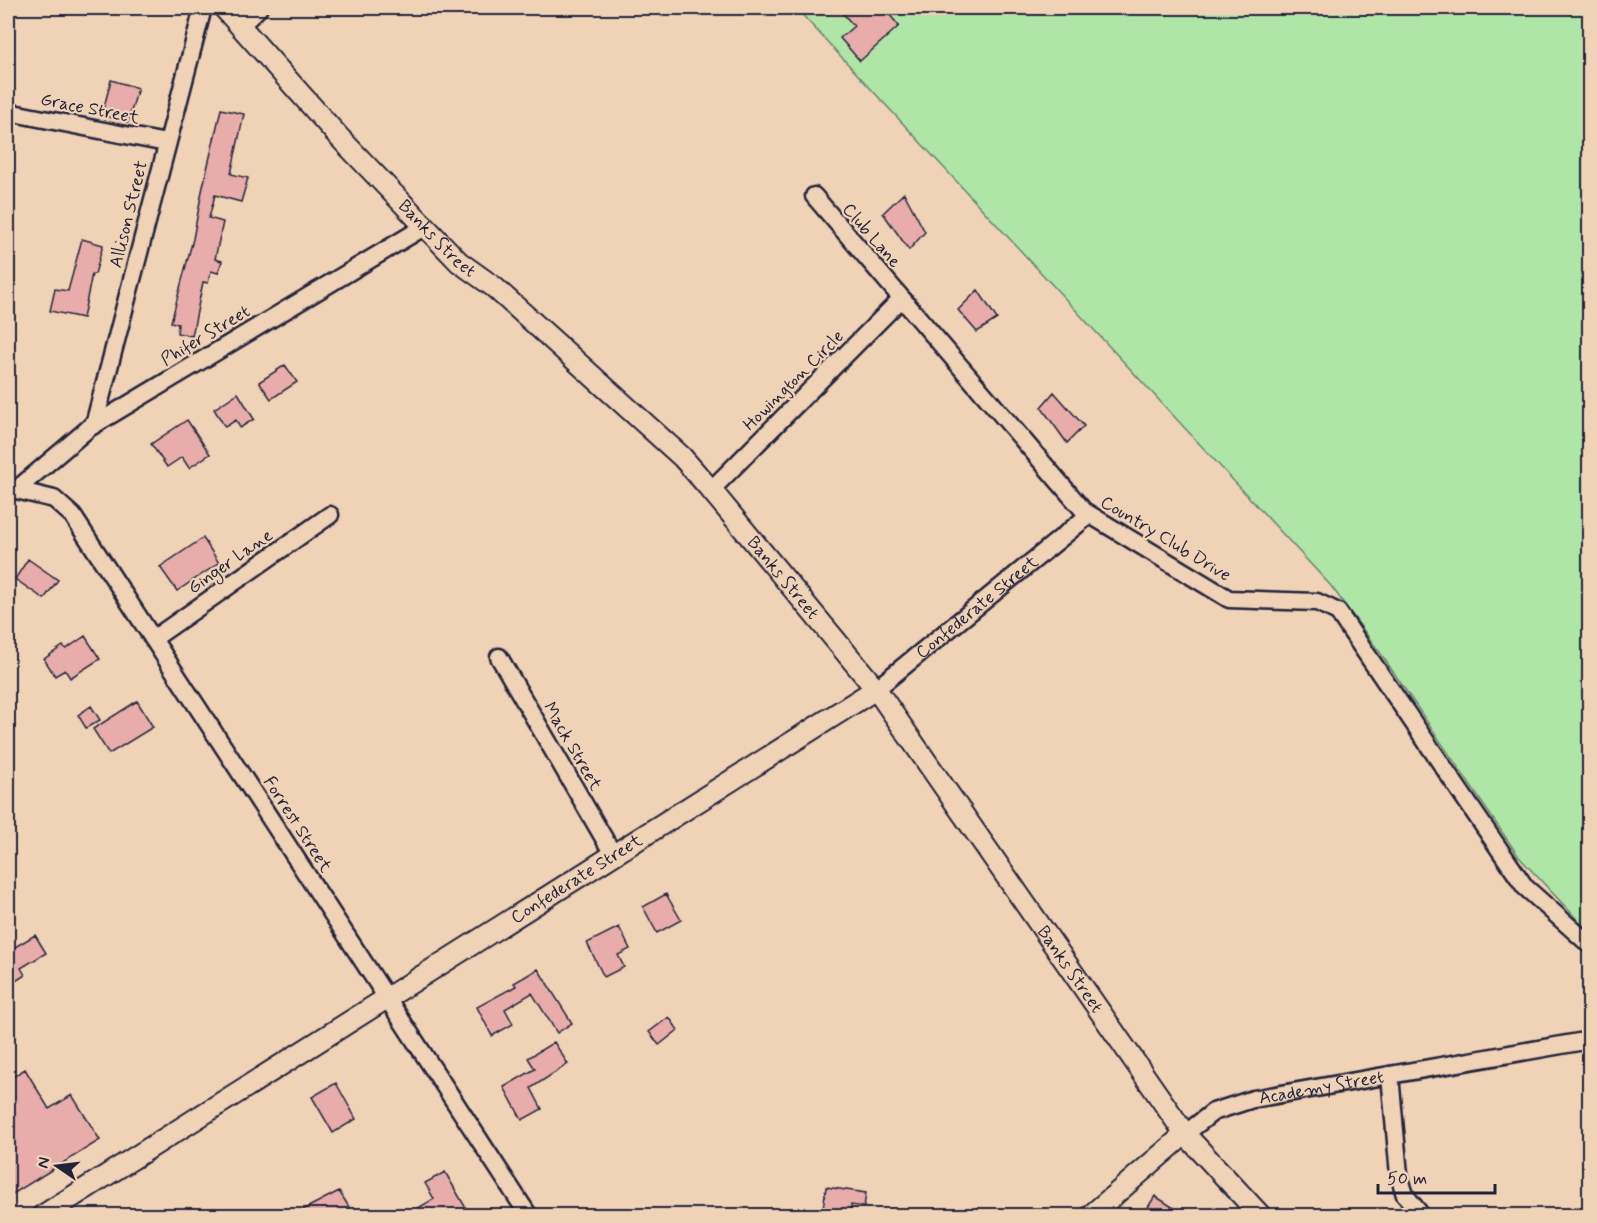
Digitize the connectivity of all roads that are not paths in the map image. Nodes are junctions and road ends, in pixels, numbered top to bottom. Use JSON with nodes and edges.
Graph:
{"nodes":[{"id":1,"x":203,"y":8,"type":"edge"},
{"id":2,"x":224,"y":8,"type":"edge"},
{"id":3,"x":258,"y":8,"type":"edge"},
{"id":4,"x":240,"y":26,"type":"junction"},
{"id":5,"x":8,"y":112,"type":"edge"},
{"id":6,"x":166,"y":143,"type":"junction"},
{"id":7,"x":814,"y":196,"type":"dead end"},
{"id":8,"x":424,"y":227,"type":"junction"},
{"id":9,"x":902,"y":298,"type":"junction"},
{"id":10,"x":89,"y":428,"type":"junction"},
{"id":11,"x":12,"y":489,"type":"edge"},
{"id":12,"x":711,"y":490,"type":"junction"},
{"id":13,"x":330,"y":515,"type":"dead end"},
{"id":14,"x":1089,"y":515,"type":"junction"},
{"id":15,"x":153,"y":639,"type":"junction"},
{"id":16,"x":499,"y":657,"type":"dead end"},
{"id":17,"x":876,"y":689,"type":"junction"},
{"id":18,"x":613,"y":854,"type":"junction"},
{"id":19,"x":1590,"y":945,"type":"edge"},
{"id":20,"x":387,"y":996,"type":"junction"},
{"id":21,"x":1590,"y":1040,"type":"edge"},
{"id":22,"x":1390,"y":1076,"type":"junction"},
{"id":23,"x":1185,"y":1134,"type":"junction"},
{"id":24,"x":42,"y":1215,"type":"edge"},
{"id":25,"x":529,"y":1215,"type":"edge"},
{"id":26,"x":1090,"y":1215,"type":"edge"},
{"id":27,"x":1261,"y":1215,"type":"edge"},
{"id":28,"x":1422,"y":1215,"type":"edge"}],
"edges":[{"from":1,"to":6,"type":"street","name":"Allison Street"},
{"from":2,"to":4,"type":"street","name":"Banks Street"},
{"from":3,"to":4,"type":"street"},
{"from":4,"to":8,"type":"street","name":"Banks Street"},
{"from":5,"to":6,"type":"street","name":"Grace Street"},
{"from":6,"to":10,"type":"street","name":"Allison Street"},
{"from":7,"to":9,"type":"street","name":"Club Lane"},
{"from":8,"to":10,"type":"street","name":"Phifer Street"},
{"from":8,"to":12,"type":"street","name":"Banks Street"},
{"from":9,"to":12,"type":"street","name":"Howington Circle"},
{"from":9,"to":14,"type":"street","name":"Country Club Drive"},
{"from":10,"to":11,"type":"street","name":"Phifer Street"},
{"from":11,"to":15,"type":"street","name":"Forrest Street"},
{"from":12,"to":17,"type":"street","name":"Banks Street"},
{"from":13,"to":15,"type":"street","name":"Ginger Lane"},
{"from":14,"to":17,"type":"street","name":"Confederate Street"},
{"from":14,"to":19,"type":"street","name":"Country Club Drive"},
{"from":15,"to":20,"type":"street","name":"Forrest Street"},
{"from":16,"to":18,"type":"street","name":"Mack Street"},
{"from":17,"to":18,"type":"street","name":"Confederate Street"},
{"from":17,"to":23,"type":"street","name":"Banks Street"},
{"from":18,"to":20,"type":"street","name":"Confederate Street"},
{"from":20,"to":24,"type":"street","name":"Confederate Street"},
{"from":20,"to":25,"type":"street","name":"Forrest Street"},
{"from":21,"to":22,"type":"street","name":"Academy Street"},
{"from":22,"to":23,"type":"street","name":"Academy Street"},
{"from":22,"to":28,"type":"street"},
{"from":23,"to":26,"type":"street","name":"Academy Street"},
{"from":23,"to":27,"type":"street","name":"Banks Street"}]}
